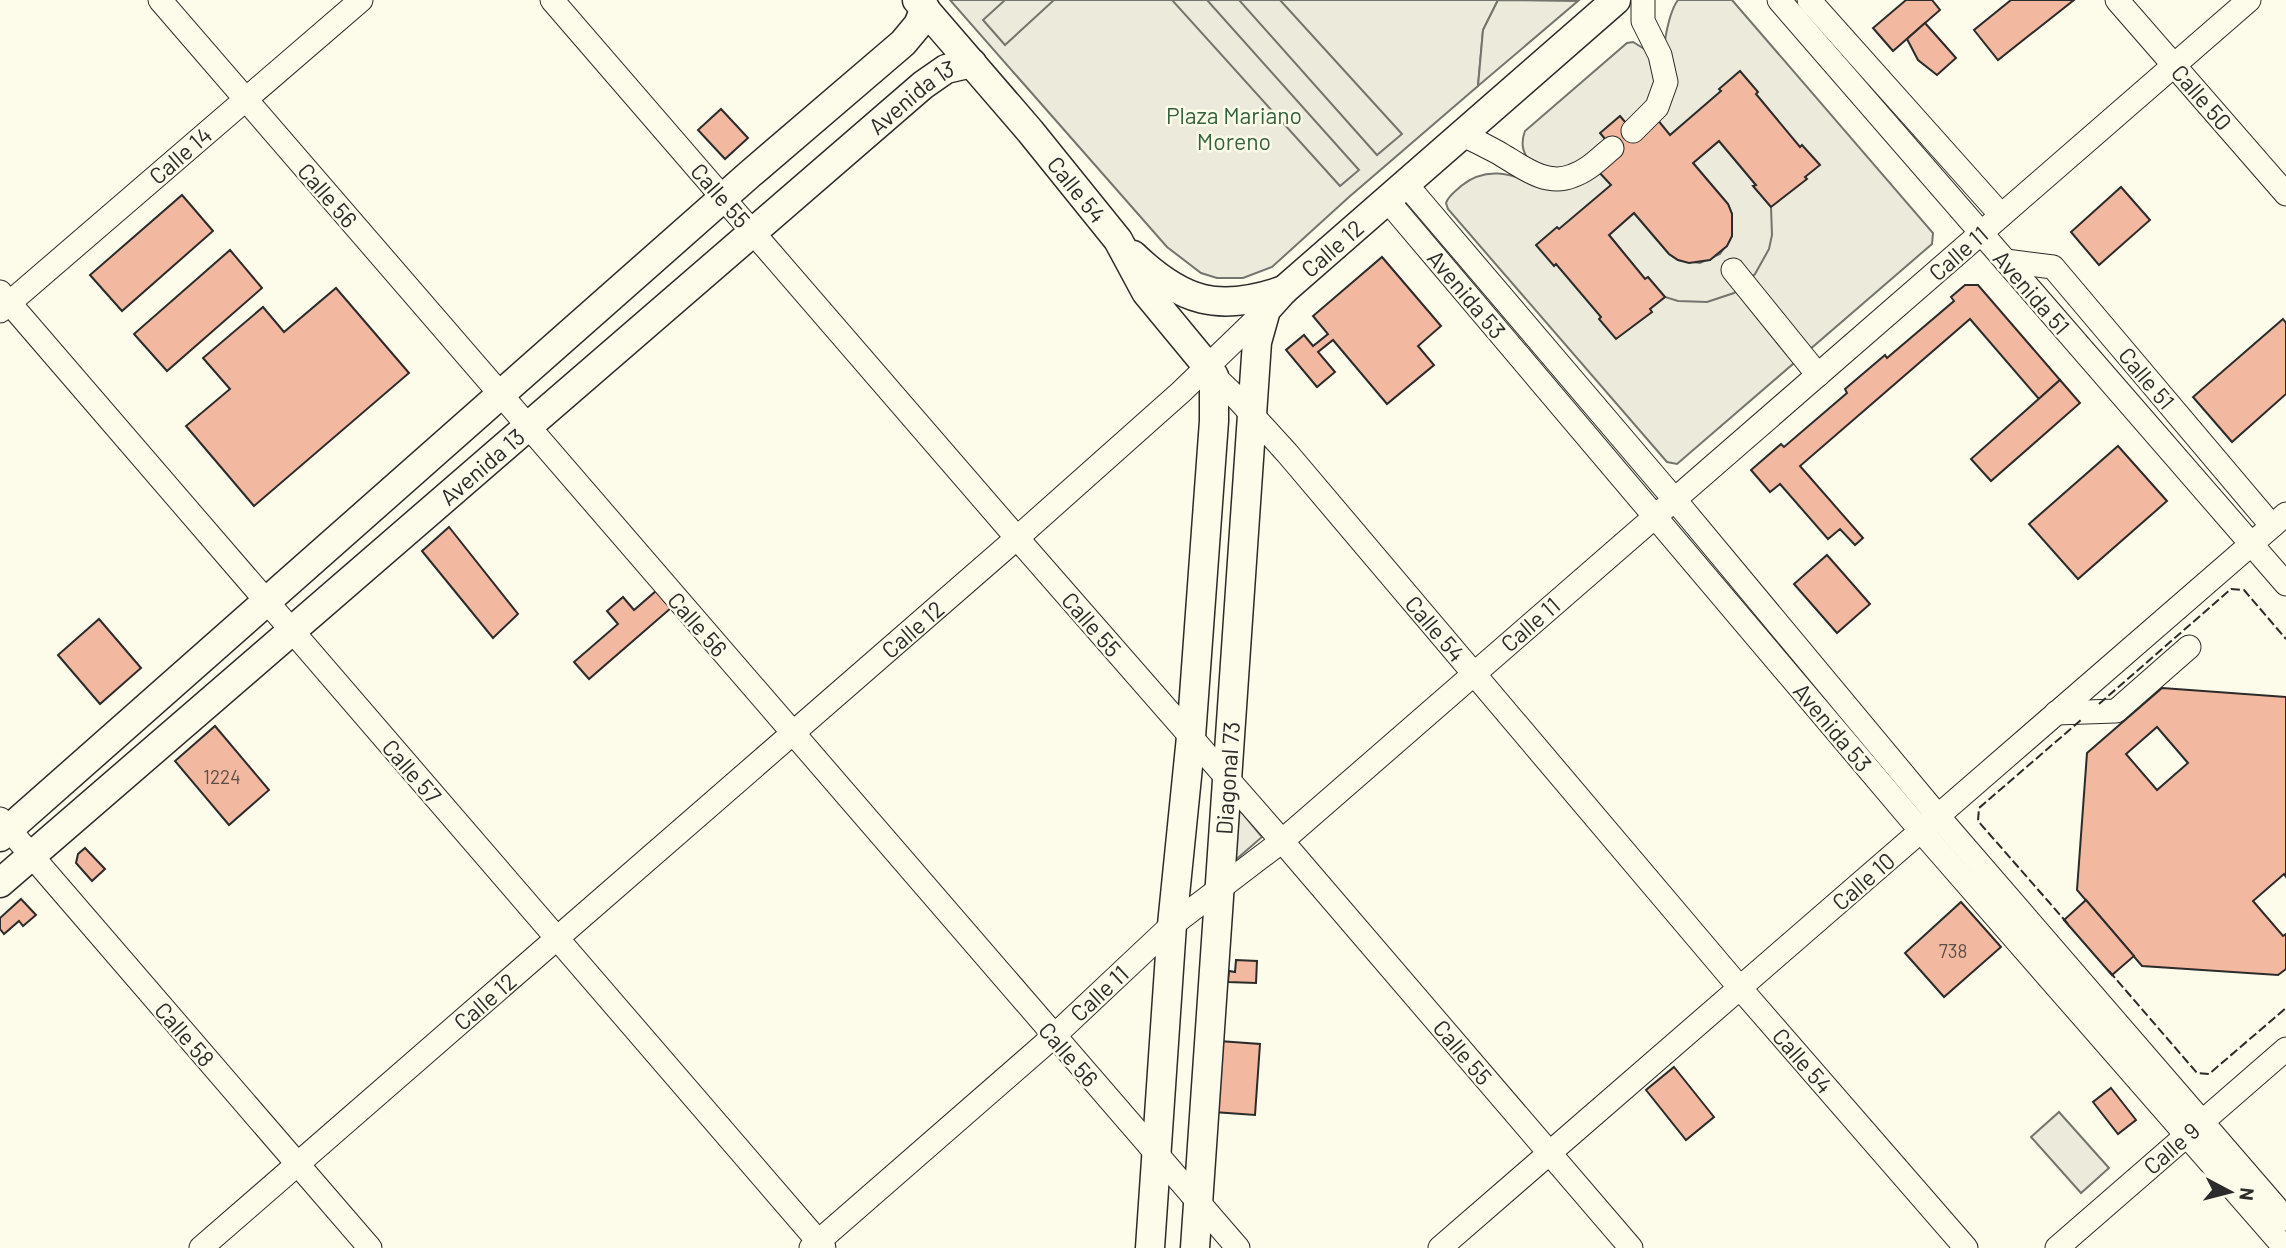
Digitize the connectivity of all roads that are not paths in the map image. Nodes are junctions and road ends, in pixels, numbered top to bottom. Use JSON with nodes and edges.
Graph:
{"nodes":[{"id":1,"x":160,"y":0,"type":"edge"},
{"id":2,"x":361,"y":0,"type":"edge"},
{"id":3,"x":552,"y":0,"type":"edge"},
{"id":4,"x":1616,"y":0,"type":"edge"},
{"id":5,"x":1643,"y":0,"type":"edge"},
{"id":6,"x":1779,"y":0,"type":"edge"},
{"id":7,"x":1809,"y":0,"type":"edge"},
{"id":8,"x":2117,"y":0,"type":"edge"},
{"id":9,"x":2249,"y":0,"type":"edge"},
{"id":10,"x":921,"y":4,"type":"edge"},
{"id":11,"x":972,"y":63,"type":"junction"},
{"id":12,"x":2174,"y":65,"type":"junction"},
{"id":13,"x":246,"y":99,"type":"junction"},
{"id":14,"x":1633,"y":131,"type":"dead end"},
{"id":15,"x":1463,"y":135,"type":"junction"},
{"id":16,"x":1612,"y":148,"type":"dead end"},
{"id":17,"x":1396,"y":192,"type":"junction"},
{"id":18,"x":2286,"y":194,"type":"edge"},
{"id":19,"x":723,"y":198,"type":"junction"},
{"id":20,"x":2001,"y":215,"type":"junction"},
{"id":21,"x":753,"y":233,"type":"junction"},
{"id":22,"x":1980,"y":233,"type":"junction"},
{"id":23,"x":1118,"y":240,"type":"junction"},
{"id":24,"x":2006,"y":261,"type":"junction"},
{"id":25,"x":1733,"y":270,"type":"dead end"},
{"id":26,"x":1275,"y":300,"type":"junction"},
{"id":27,"x":3,"y":302,"type":"edge"},
{"id":28,"x":1211,"y":371,"type":"junction"},
{"id":29,"x":1818,"y":375,"type":"junction"},
{"id":30,"x":500,"y":394,"type":"junction"},
{"id":31,"x":1251,"y":414,"type":"junction"},
{"id":32,"x":528,"y":427,"type":"junction"},
{"id":33,"x":1675,"y":500,"type":"junction"},
{"id":34,"x":1656,"y":516,"type":"junction"},
{"id":35,"x":2279,"y":520,"type":"edge"},
{"id":36,"x":1017,"y":538,"type":"junction"},
{"id":37,"x":2251,"y":544,"type":"junction"},
{"id":38,"x":2286,"y":584,"type":"edge"},
{"id":39,"x":266,"y":601,"type":"junction"},
{"id":40,"x":291,"y":630,"type":"junction"},
{"id":41,"x":2189,"y":648,"type":"dead end"},
{"id":42,"x":1472,"y":673,"type":"junction"},
{"id":43,"x":2056,"y":713,"type":"junction"},
{"id":44,"x":793,"y":734,"type":"junction"},
{"id":45,"x":1191,"y":737,"type":"junction"},
{"id":46,"x":1228,"y":780,"type":"junction"},
{"id":47,"x":1929,"y":823,"type":"junction"},
{"id":48,"x":3,"y":828,"type":"edge"},
{"id":49,"x":1282,"y":841,"type":"junction"},
{"id":50,"x":32,"y":856,"type":"junction"},
{"id":51,"x":0,"y":883,"type":"edge"},
{"id":52,"x":1218,"y":889,"type":"junction"},
{"id":53,"x":1172,"y":925,"type":"junction"},
{"id":54,"x":557,"y":938,"type":"junction"},
{"id":55,"x":1740,"y":988,"type":"junction"},
{"id":56,"x":1054,"y":1036,"type":"junction"},
{"id":57,"x":2286,"y":1049,"type":"edge"},
{"id":58,"x":2194,"y":1128,"type":"junction"},
{"id":59,"x":1549,"y":1154,"type":"junction"},
{"id":60,"x":1157,"y":1156,"type":"junction"},
{"id":61,"x":298,"y":1164,"type":"junction"},
{"id":62,"x":1199,"y":1201,"type":"junction"},
{"id":63,"x":2286,"y":1219,"type":"edge"},
{"id":64,"x":818,"y":1246,"type":"edge"},
{"id":65,"x":201,"y":1248,"type":"edge"},
{"id":66,"x":370,"y":1248,"type":"edge"},
{"id":67,"x":1150,"y":1248,"type":"edge"},
{"id":68,"x":1195,"y":1248,"type":"edge"},
{"id":69,"x":1238,"y":1248,"type":"edge"},
{"id":70,"x":1440,"y":1248,"type":"edge"},
{"id":71,"x":1631,"y":1248,"type":"edge"},
{"id":72,"x":1966,"y":1248,"type":"edge"},
{"id":73,"x":2057,"y":1248,"type":"edge"},
{"id":74,"x":2285,"y":1248,"type":"edge"}],
"edges":[{"from":1,"to":13,"type":"street","name":"Calle 56"},
{"from":2,"to":13,"type":"street","name":"Calle 14"},
{"from":3,"to":19,"type":"street","name":"Calle 55"},
{"from":4,"to":15,"type":"main road","name":"Calle 12"},
{"from":5,"to":14,"type":"street"},
{"from":6,"to":22,"type":"street","name":"Avenida 51"},
{"from":7,"to":20,"type":"street"},
{"from":8,"to":12,"type":"street","name":"Calle 50"},
{"from":9,"to":12,"type":"street","name":"Calle 11"},
{"from":10,"to":11,"type":"main road","name":"Calle 54"},
{"from":10,"to":19,"type":"main road","name":"Avenida 13"},
{"from":11,"to":21,"type":"main road","name":"Avenida 13"},
{"from":11,"to":23,"type":"main road","name":"Calle 54"},
{"from":12,"to":18,"type":"street","name":"Calle 50"},
{"from":12,"to":20,"type":"street","name":"Calle 11"},
{"from":13,"to":27,"type":"street","name":"Calle 14"},
{"from":13,"to":30,"type":"street","name":"Calle 56"},
{"from":15,"to":16,"type":"street"},
{"from":15,"to":17,"type":"main road","name":"Calle 12"},
{"from":17,"to":26,"type":"main road","name":"Calle 12"},
{"from":17,"to":33,"type":"street","name":"Avenida 53"},
{"from":17,"to":34,"type":"street","name":"Avenida 53"},
{"from":19,"to":21,"type":"street","name":"Calle 55"},
{"from":19,"to":30,"type":"main road","name":"Avenida 13"},
{"from":20,"to":22,"type":"street","name":"Calle 11"},
{"from":21,"to":32,"type":"main road","name":"Avenida 13"},
{"from":21,"to":36,"type":"street","name":"Calle 55"},
{"from":22,"to":24,"type":"street","name":"Avenida 51"},
{"from":22,"to":29,"type":"street","name":"Calle 11"},
{"from":23,"to":26,"type":"main road"},
{"from":23,"to":28,"type":"main road","name":"Calle 54"},
{"from":24,"to":35,"type":"street","name":"Calle 51"},
{"from":24,"to":37,"type":"street","name":"Avenida 51"},
{"from":25,"to":29,"type":"street"},
{"from":26,"to":28,"type":"street","name":"Calle 12"},
{"from":26,"to":31,"type":"main road","name":"Diagonal 73"},
{"from":27,"to":39,"type":"street","name":"Calle 57"},
{"from":28,"to":31,"type":"street","name":"Calle 54"},
{"from":28,"to":36,"type":"street","name":"Calle 12"},
{"from":28,"to":45,"type":"main road","name":"Diagonal 73"},
{"from":29,"to":33,"type":"street","name":"Calle 11"},
{"from":30,"to":32,"type":"street","name":"Calle 56"},
{"from":30,"to":39,"type":"main road","name":"Avenida 13"},
{"from":31,"to":42,"type":"street","name":"Calle 54"},
{"from":31,"to":46,"type":"main road","name":"Diagonal 73"},
{"from":32,"to":40,"type":"main road","name":"Avenida 13"},
{"from":32,"to":44,"type":"street","name":"Calle 56"},
{"from":33,"to":34,"type":"street","name":"Calle 11"},
{"from":33,"to":47,"type":"street","name":"Avenida 53"},
{"from":34,"to":42,"type":"street","name":"Calle 11"},
{"from":34,"to":47,"type":"street","name":"Avenida 53"},
{"from":35,"to":37,"type":"street","name":"Calle 10"},
{"from":36,"to":44,"type":"street","name":"Calle 12"},
{"from":36,"to":45,"type":"street","name":"Calle 55"},
{"from":37,"to":38,"type":"street","name":"Avenida 51"},
{"from":37,"to":43,"type":"street","name":"Calle 10"},
{"from":39,"to":40,"type":"street","name":"Calle 57"},
{"from":39,"to":48,"type":"main road","name":"Avenida 13"},
{"from":40,"to":50,"type":"main road","name":"Avenida 13"},
{"from":40,"to":54,"type":"street","name":"Calle 57"},
{"from":41,"to":43,"type":"street"},
{"from":42,"to":49,"type":"street","name":"Calle 11"},
{"from":42,"to":55,"type":"street","name":"Calle 54"},
{"from":43,"to":47,"type":"street","name":"Calle 10"},
{"from":44,"to":54,"type":"street","name":"Calle 12"},
{"from":44,"to":56,"type":"street","name":"Calle 56"},
{"from":45,"to":46,"type":"street","name":"Calle 55"},
{"from":45,"to":53,"type":"main road","name":"Diagonal 73"},
{"from":46,"to":49,"type":"street","name":"Calle 55"},
{"from":46,"to":52,"type":"main road","name":"Diagonal 73"},
{"from":47,"to":55,"type":"street","name":"Calle 10"},
{"from":47,"to":58,"type":"street","name":"Avenida 53"},
{"from":48,"to":50,"type":"street","name":"Calle 58"},
{"from":49,"to":52,"type":"street","name":"Calle 11"},
{"from":49,"to":59,"type":"street","name":"Calle 55"},
{"from":50,"to":51,"type":"main road","name":"Avenida 13"},
{"from":50,"to":61,"type":"street","name":"Calle 58"},
{"from":52,"to":53,"type":"street","name":"Calle 11"},
{"from":52,"to":62,"type":"main road","name":"Diagonal 73"},
{"from":53,"to":56,"type":"street","name":"Calle 11"},
{"from":53,"to":60,"type":"main road","name":"Diagonal 73"},
{"from":54,"to":61,"type":"street","name":"Calle 12"},
{"from":54,"to":64,"type":"street","name":"Calle 57"},
{"from":55,"to":59,"type":"street","name":"Calle 10"},
{"from":55,"to":72,"type":"street","name":"Calle 54"},
{"from":56,"to":60,"type":"street","name":"Calle 56"},
{"from":56,"to":64,"type":"street","name":"Calle 11"},
{"from":57,"to":58,"type":"street","name":"Calle 9"},
{"from":58,"to":63,"type":"street","name":"Avenida 53"},
{"from":58,"to":73,"type":"street","name":"Calle 9"},
{"from":58,"to":74,"type":"street","name":"Avenida 53"},
{"from":59,"to":70,"type":"street","name":"Calle 10"},
{"from":59,"to":71,"type":"street","name":"Calle 55"},
{"from":60,"to":62,"type":"street","name":"Calle 56"},
{"from":60,"to":67,"type":"main road","name":"Diagonal 73"},
{"from":61,"to":65,"type":"street","name":"Calle 12"},
{"from":61,"to":66,"type":"street","name":"Calle 58"},
{"from":62,"to":68,"type":"main road","name":"Diagonal 73"},
{"from":62,"to":69,"type":"street","name":"Calle 56"}]}
